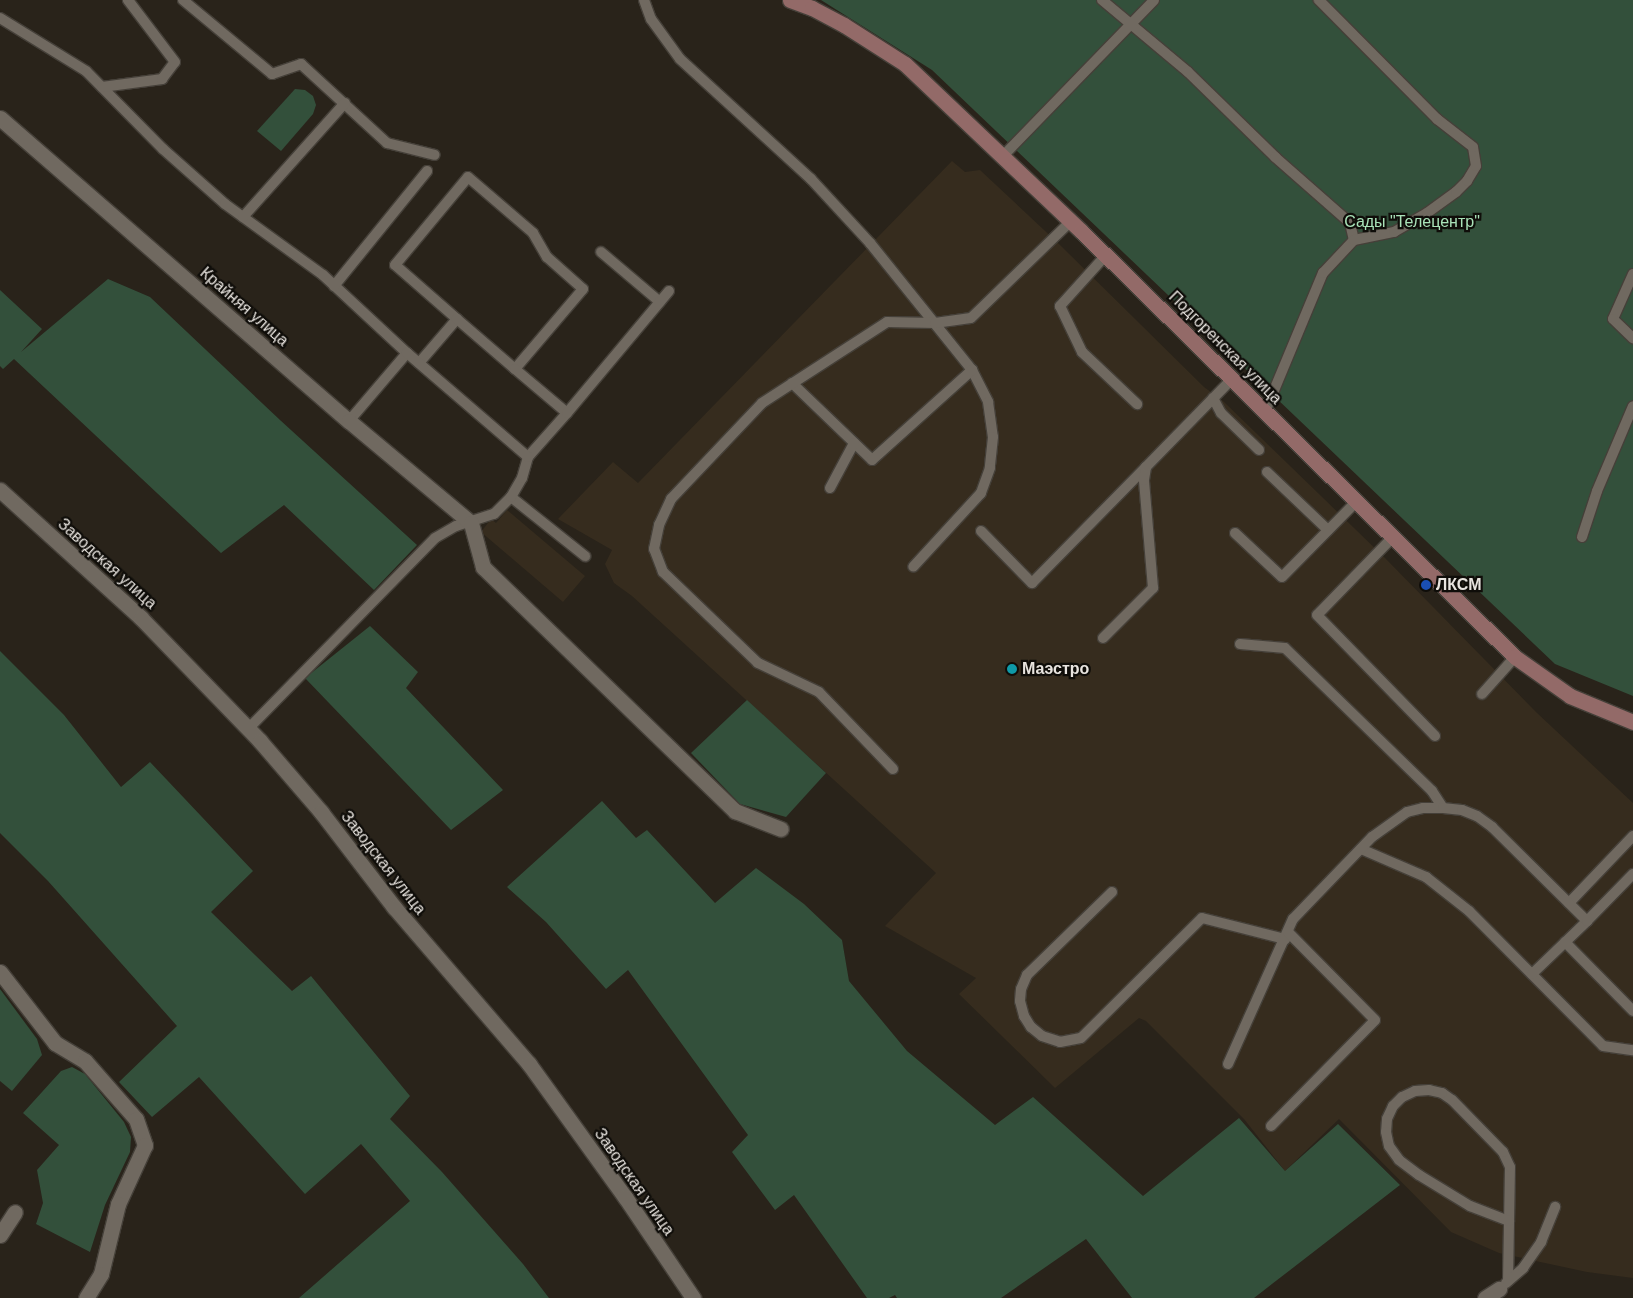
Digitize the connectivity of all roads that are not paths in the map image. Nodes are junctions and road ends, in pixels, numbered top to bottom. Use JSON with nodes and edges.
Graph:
{"nodes":[{"id":1,"x":128,"y":0,"type":"edge"},
{"id":2,"x":183,"y":0,"type":"edge"},
{"id":3,"x":644,"y":0,"type":"edge"},
{"id":4,"x":790,"y":0,"type":"edge"},
{"id":5,"x":1102,"y":0,"type":"edge"},
{"id":6,"x":1154,"y":0,"type":"edge"},
{"id":7,"x":1319,"y":0,"type":"edge"},
{"id":8,"x":0,"y":18,"type":"edge"},
{"id":9,"x":1130,"y":24,"type":"junction"},
{"id":10,"x":102,"y":87,"type":"junction"},
{"id":11,"x":345,"y":103,"type":"junction"},
{"id":12,"x":0,"y":118,"type":"edge"},
{"id":13,"x":435,"y":155,"type":"dead end"},
{"id":14,"x":1003,"y":156,"type":"junction"},
{"id":15,"x":428,"y":172,"type":"dead end"},
{"id":16,"x":243,"y":217,"type":"junction"},
{"id":17,"x":1071,"y":221,"type":"junction"},
{"id":18,"x":1354,"y":240,"type":"junction"},
{"id":19,"x":601,"y":252,"type":"dead end"},
{"id":20,"x":1106,"y":255,"type":"junction"},
{"id":21,"x":1633,"y":274,"type":"edge"},
{"id":22,"x":334,"y":286,"type":"junction"},
{"id":23,"x":669,"y":292,"type":"dead end"},
{"id":24,"x":660,"y":302,"type":"junction"},
{"id":25,"x":458,"y":319,"type":"junction"},
{"id":26,"x":935,"y":323,"type":"junction"},
{"id":27,"x":1633,"y":338,"type":"edge"},
{"id":28,"x":407,"y":353,"type":"junction"},
{"id":29,"x":419,"y":363,"type":"junction"},
{"id":30,"x":515,"y":369,"type":"junction"},
{"id":31,"x":972,"y":370,"type":"junction"},
{"id":32,"x":1232,"y":379,"type":"junction"},
{"id":33,"x":792,"y":383,"type":"junction"},
{"id":34,"x":1213,"y":398,"type":"junction"},
{"id":35,"x":1137,"y":404,"type":"dead end"},
{"id":36,"x":1633,"y":406,"type":"edge"},
{"id":37,"x":1265,"y":412,"type":"junction"},
{"id":38,"x":567,"y":413,"type":"junction"},
{"id":39,"x":349,"y":421,"type":"junction"},
{"id":40,"x":854,"y":443,"type":"junction"},
{"id":41,"x":1258,"y":450,"type":"dead end"},
{"id":42,"x":528,"y":457,"type":"junction"},
{"id":43,"x":1146,"y":467,"type":"junction"},
{"id":44,"x":1267,"y":472,"type":"dead end"},
{"id":45,"x":830,"y":488,"type":"dead end"},
{"id":46,"x":0,"y":490,"type":"edge"},
{"id":47,"x":511,"y":497,"type":"junction"},
{"id":48,"x":1356,"y":502,"type":"junction"},
{"id":49,"x":469,"y":522,"type":"junction"},
{"id":50,"x":1328,"y":530,"type":"junction"},
{"id":51,"x":980,"y":531,"type":"dead end"},
{"id":52,"x":1235,"y":533,"type":"dead end"},
{"id":53,"x":1582,"y":536,"type":"dead end"},
{"id":54,"x":1392,"y":538,"type":"junction"},
{"id":55,"x":585,"y":556,"type":"dead end"},
{"id":56,"x":913,"y":568,"type":"dead end"},
{"id":57,"x":1104,"y":638,"type":"dead end"},
{"id":58,"x":1240,"y":644,"type":"dead end"},
{"id":59,"x":1515,"y":657,"type":"junction"},
{"id":60,"x":1482,"y":694,"type":"dead end"},
{"id":61,"x":1633,"y":722,"type":"edge"},
{"id":62,"x":248,"y":729,"type":"junction"},
{"id":63,"x":1436,"y":736,"type":"dead end"},
{"id":64,"x":893,"y":769,"type":"dead end"},
{"id":65,"x":1443,"y":808,"type":"junction"},
{"id":66,"x":781,"y":829,"type":"dead end"},
{"id":67,"x":1633,"y":836,"type":"edge"},
{"id":68,"x":1361,"y":849,"type":"junction"},
{"id":69,"x":1633,"y":874,"type":"edge"},
{"id":70,"x":1112,"y":892,"type":"dead end"},
{"id":71,"x":1569,"y":903,"type":"junction"},
{"id":72,"x":1587,"y":921,"type":"junction"},
{"id":73,"x":1287,"y":936,"type":"junction"},
{"id":74,"x":1565,"y":942,"type":"junction"},
{"id":75,"x":0,"y":972,"type":"edge"},
{"id":76,"x":1532,"y":974,"type":"junction"},
{"id":77,"x":1633,"y":1011,"type":"edge"},
{"id":78,"x":1633,"y":1050,"type":"edge"},
{"id":79,"x":1228,"y":1064,"type":"dead end"},
{"id":80,"x":1271,"y":1126,"type":"dead end"},
{"id":81,"x":1555,"y":1207,"type":"dead end"},
{"id":82,"x":15,"y":1212,"type":"dead end"},
{"id":83,"x":1508,"y":1221,"type":"junction"},
{"id":84,"x":0,"y":1235,"type":"edge"},
{"id":85,"x":1504,"y":1285,"type":"junction"},
{"id":86,"x":86,"y":1298,"type":"edge"},
{"id":87,"x":693,"y":1298,"type":"edge"},
{"id":88,"x":1486,"y":1298,"type":"edge"}],
"edges":[{"from":1,"to":10,"type":"lane"},
{"from":2,"to":11,"type":"lane"},
{"from":3,"to":26,"type":"lane"},
{"from":4,"to":14,"type":"street","name":"Подгоренская улица"},
{"from":5,"to":9,"type":"lane"},
{"from":6,"to":9,"type":"lane"},
{"from":7,"to":18,"type":"lane"},
{"from":8,"to":10,"type":"lane"},
{"from":9,"to":14,"type":"lane"},
{"from":9,"to":18,"type":"lane"},
{"from":10,"to":16,"type":"lane"},
{"from":11,"to":13,"type":"lane"},
{"from":11,"to":16,"type":"lane"},
{"from":12,"to":39,"type":"street","name":"Крайняя улица"},
{"from":14,"to":17,"type":"street","name":"Подгоренская улица"},
{"from":15,"to":22,"type":"lane"},
{"from":16,"to":22,"type":"lane"},
{"from":17,"to":20,"type":"street","name":"Подгоренская улица"},
{"from":17,"to":26,"type":"lane"},
{"from":18,"to":37,"type":"lane"},
{"from":19,"to":24,"type":"lane"},
{"from":20,"to":32,"type":"street","name":"Подгоренская улица"},
{"from":20,"to":35,"type":"lane"},
{"from":21,"to":27,"type":"lane"},
{"from":22,"to":28,"type":"lane"},
{"from":23,"to":24,"type":"lane"},
{"from":24,"to":38,"type":"lane"},
{"from":25,"to":29,"type":"lane"},
{"from":25,"to":30,"type":"lane"},
{"from":25,"to":30,"type":"lane"},
{"from":26,"to":31,"type":"lane"},
{"from":26,"to":33,"type":"lane"},
{"from":28,"to":29,"type":"lane"},
{"from":28,"to":39,"type":"lane"},
{"from":29,"to":42,"type":"lane"},
{"from":30,"to":38,"type":"lane"},
{"from":31,"to":40,"type":"lane"},
{"from":31,"to":56,"type":"lane"},
{"from":32,"to":34,"type":"lane"},
{"from":32,"to":37,"type":"street","name":"Подгоренская улица"},
{"from":33,"to":40,"type":"lane"},
{"from":33,"to":64,"type":"lane"},
{"from":34,"to":41,"type":"lane"},
{"from":34,"to":43,"type":"lane"},
{"from":36,"to":53,"type":"lane"},
{"from":37,"to":48,"type":"street","name":"Подгоренская улица"},
{"from":38,"to":42,"type":"lane"},
{"from":39,"to":49,"type":"street","name":"Крайняя улица"},
{"from":40,"to":45,"type":"lane"},
{"from":42,"to":47,"type":"lane"},
{"from":43,"to":51,"type":"lane"},
{"from":43,"to":57,"type":"lane"},
{"from":44,"to":50,"type":"lane"},
{"from":46,"to":62,"type":"street","name":"Заводская улица"},
{"from":47,"to":49,"type":"lane"},
{"from":47,"to":55,"type":"lane"},
{"from":48,"to":50,"type":"lane"},
{"from":48,"to":54,"type":"street","name":"Подгоренская улица"},
{"from":49,"to":62,"type":"lane"},
{"from":49,"to":66,"type":"street"},
{"from":50,"to":52,"type":"lane"},
{"from":54,"to":59,"type":"street","name":"Подгоренская улица"},
{"from":54,"to":63,"type":"lane"},
{"from":58,"to":65,"type":"lane"},
{"from":59,"to":60,"type":"lane"},
{"from":59,"to":61,"type":"street","name":"Подгоренская улица"},
{"from":62,"to":87,"type":"street","name":"Заводская улица"},
{"from":65,"to":68,"type":"lane"},
{"from":65,"to":71,"type":"lane"},
{"from":67,"to":71,"type":"lane"},
{"from":68,"to":73,"type":"lane"},
{"from":68,"to":76,"type":"lane"},
{"from":69,"to":72,"type":"lane"},
{"from":70,"to":73,"type":"lane"},
{"from":71,"to":72,"type":"lane"},
{"from":72,"to":74,"type":"lane"},
{"from":73,"to":79,"type":"lane"},
{"from":73,"to":80,"type":"lane"},
{"from":74,"to":76,"type":"lane"},
{"from":74,"to":77,"type":"lane"},
{"from":75,"to":86,"type":"street"},
{"from":76,"to":78,"type":"lane"},
{"from":81,"to":85,"type":"lane"},
{"from":82,"to":84,"type":"street"},
{"from":83,"to":83,"type":"lane"},
{"from":83,"to":85,"type":"lane"},
{"from":85,"to":88,"type":"street"}]}
